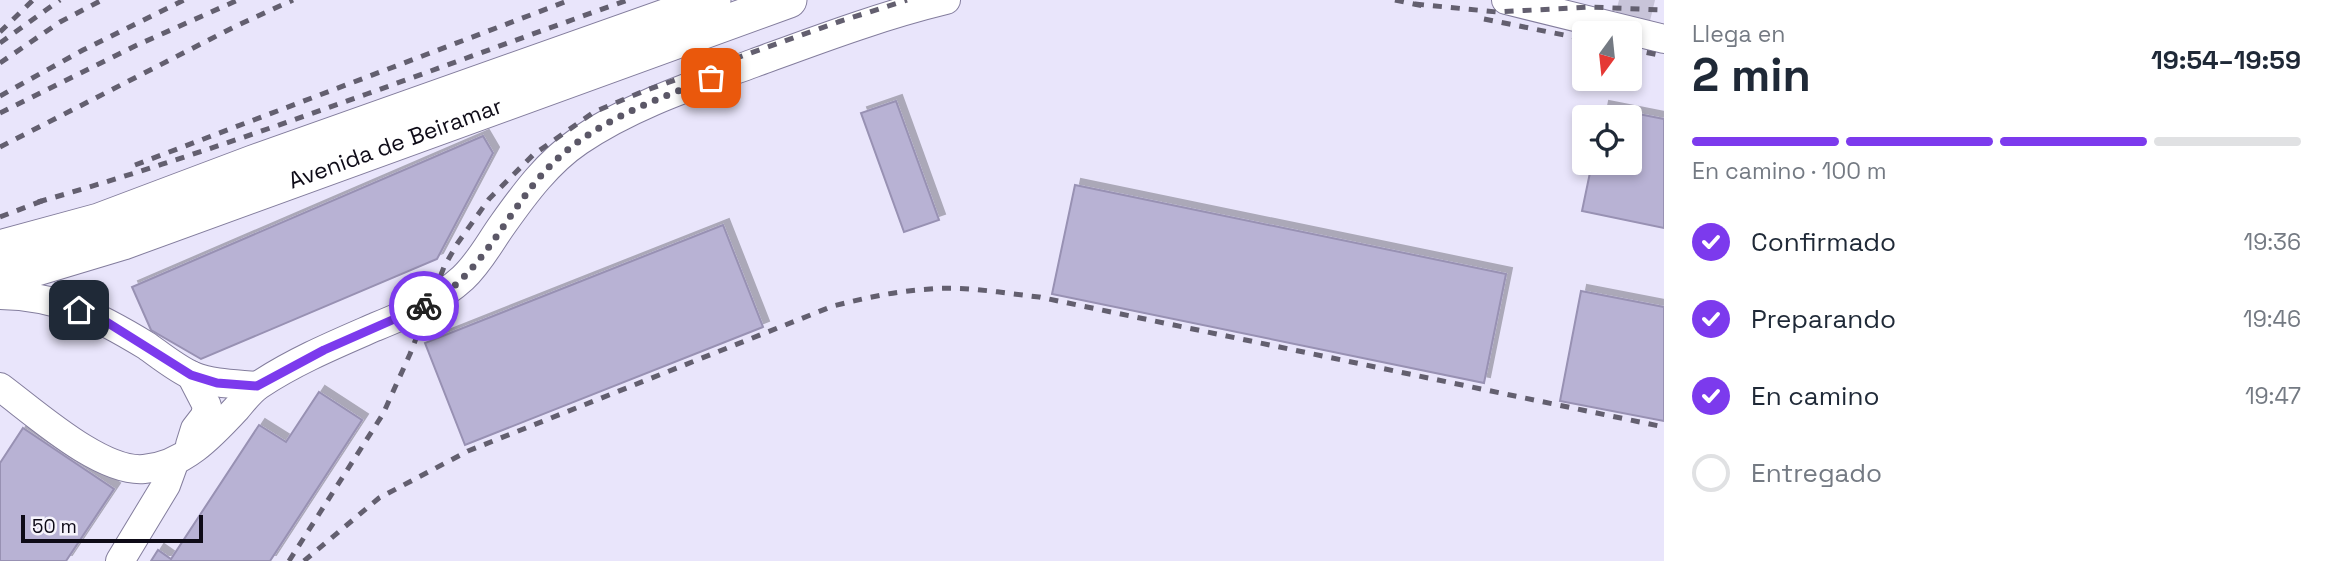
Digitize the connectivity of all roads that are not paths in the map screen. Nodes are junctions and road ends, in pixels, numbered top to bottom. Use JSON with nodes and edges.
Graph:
{"nodes":[{"id":1,"x":713,"y":0,"type":"edge"},
{"id":2,"x":789,"y":0,"type":"edge"},
{"id":3,"x":946,"y":0,"type":"edge"},
{"id":4,"x":1506,"y":0,"type":"edge"},
{"id":5,"x":1664,"y":39,"type":"edge"},
{"id":6,"x":468,"y":101,"type":"junction"},
{"id":7,"x":0,"y":248,"type":"edge"},
{"id":8,"x":0,"y":279,"type":"edge"},
{"id":9,"x":0,"y":295,"type":"edge"},
{"id":10,"x":191,"y":375,"type":"junction"},
{"id":11,"x":257,"y":386,"type":"junction"},
{"id":12,"x":0,"y":387,"type":"edge"},
{"id":13,"x":180,"y":459,"type":"junction"},
{"id":14,"x":120,"y":561,"type":"edge"}],
"edges":[{"from":1,"to":6,"type":"main road","name":"Avenida de Beiramar"},
{"from":2,"to":6,"type":"main road","name":"Avenida de Beiramar"},
{"from":3,"to":11,"type":"lane"},
{"from":4,"to":5,"type":"lane"},
{"from":6,"to":7,"type":"main road","name":"Avenida de Beiramar"},
{"from":6,"to":8,"type":"main road","name":"Avenida de Beiramar"},
{"from":9,"to":10,"type":"lane"},
{"from":10,"to":11,"type":"lane"},
{"from":10,"to":13,"type":"lane"},
{"from":11,"to":13,"type":"lane"},
{"from":12,"to":13,"type":"lane"},
{"from":13,"to":14,"type":"lane"}]}
